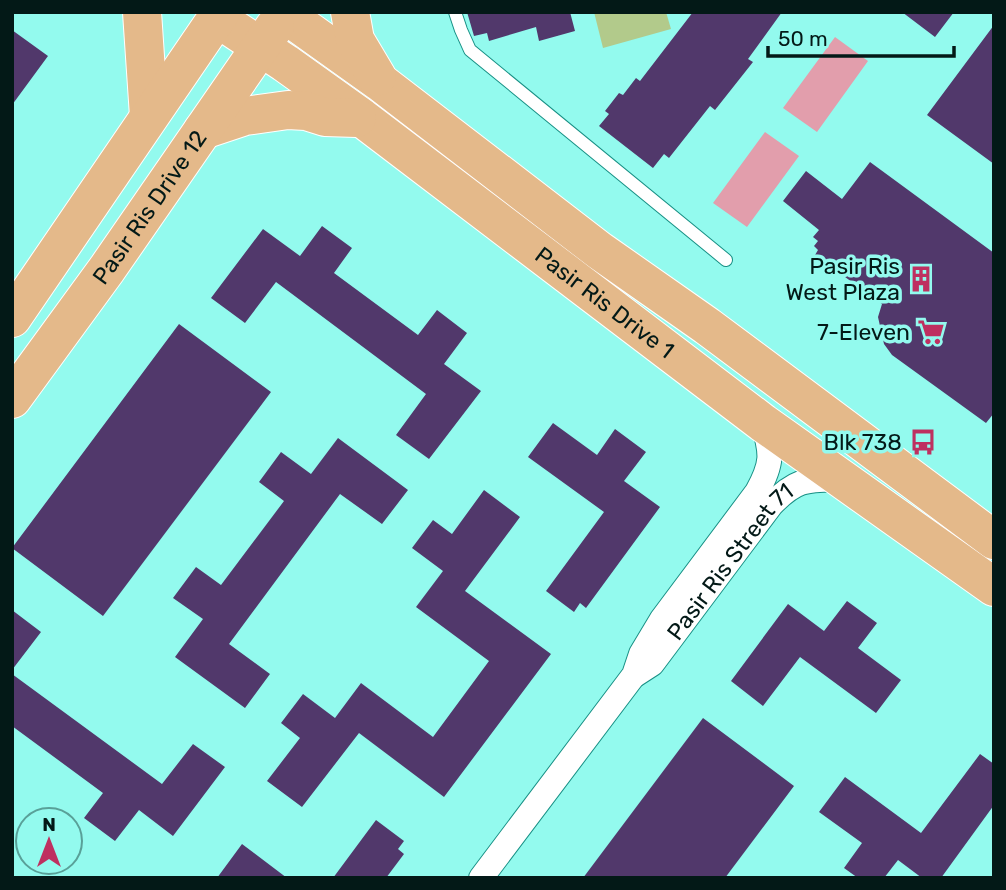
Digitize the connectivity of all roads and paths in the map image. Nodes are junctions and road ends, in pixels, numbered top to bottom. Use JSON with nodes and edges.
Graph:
{"nodes":[{"id":1,"x":142,"y":12,"type":"edge"},
{"id":2,"x":350,"y":12,"type":"edge"},
{"id":3,"x":455,"y":12,"type":"edge"},
{"id":4,"x":283,"y":13,"type":"edge"},
{"id":5,"x":219,"y":15,"type":"edge"},
{"id":6,"x":260,"y":47,"type":"junction"},
{"id":7,"x":380,"y":82,"type":"junction"},
{"id":8,"x":149,"y":116,"type":"junction"},
{"id":9,"x":362,"y":118,"type":"junction"},
{"id":10,"x":202,"y":130,"type":"junction"},
{"id":11,"x":726,"y":260,"type":"dead end"},
{"id":12,"x":12,"y":318,"type":"edge"},
{"id":13,"x":12,"y":399,"type":"edge"},
{"id":14,"x":763,"y":423,"type":"junction"},
{"id":15,"x":842,"y":479,"type":"junction"},
{"id":16,"x":994,"y":540,"type":"edge"},
{"id":17,"x":994,"y":587,"type":"edge"},
{"id":18,"x":634,"y":675,"type":"junction"},
{"id":19,"x":488,"y":873,"type":"edge"}],
"edges":[{"from":1,"to":8,"type":"main road"},
{"from":2,"to":7,"type":"main road"},
{"from":3,"to":11,"type":"lane"},
{"from":4,"to":6,"type":"main road","name":"Pasir Ris Drive 12"},
{"from":4,"to":7,"type":"main road","name":"Pasir Ris Drive 1"},
{"from":5,"to":6,"type":"main road","name":"Pasir Ris Drive 1"},
{"from":5,"to":8,"type":"main road"},
{"from":6,"to":9,"type":"main road","name":"Pasir Ris Drive 1"},
{"from":6,"to":10,"type":"main road","name":"Pasir Ris Drive 12"},
{"from":7,"to":16,"type":"main road","name":"Pasir Ris Drive 1"},
{"from":8,"to":12,"type":"main road"},
{"from":9,"to":10,"type":"main road"},
{"from":9,"to":14,"type":"main road","name":"Pasir Ris Drive 1"},
{"from":10,"to":13,"type":"main road","name":"Pasir Ris Drive 12"},
{"from":14,"to":15,"type":"main road","name":"Pasir Ris Drive 1"},
{"from":14,"to":18,"type":"street","name":"Pasir Ris Street 71"},
{"from":15,"to":17,"type":"main road","name":"Pasir Ris Drive 1"},
{"from":15,"to":18,"type":"street","name":"Pasir Ris Street 71"},
{"from":18,"to":19,"type":"street","name":"Pasir Ris Street 71"}]}
